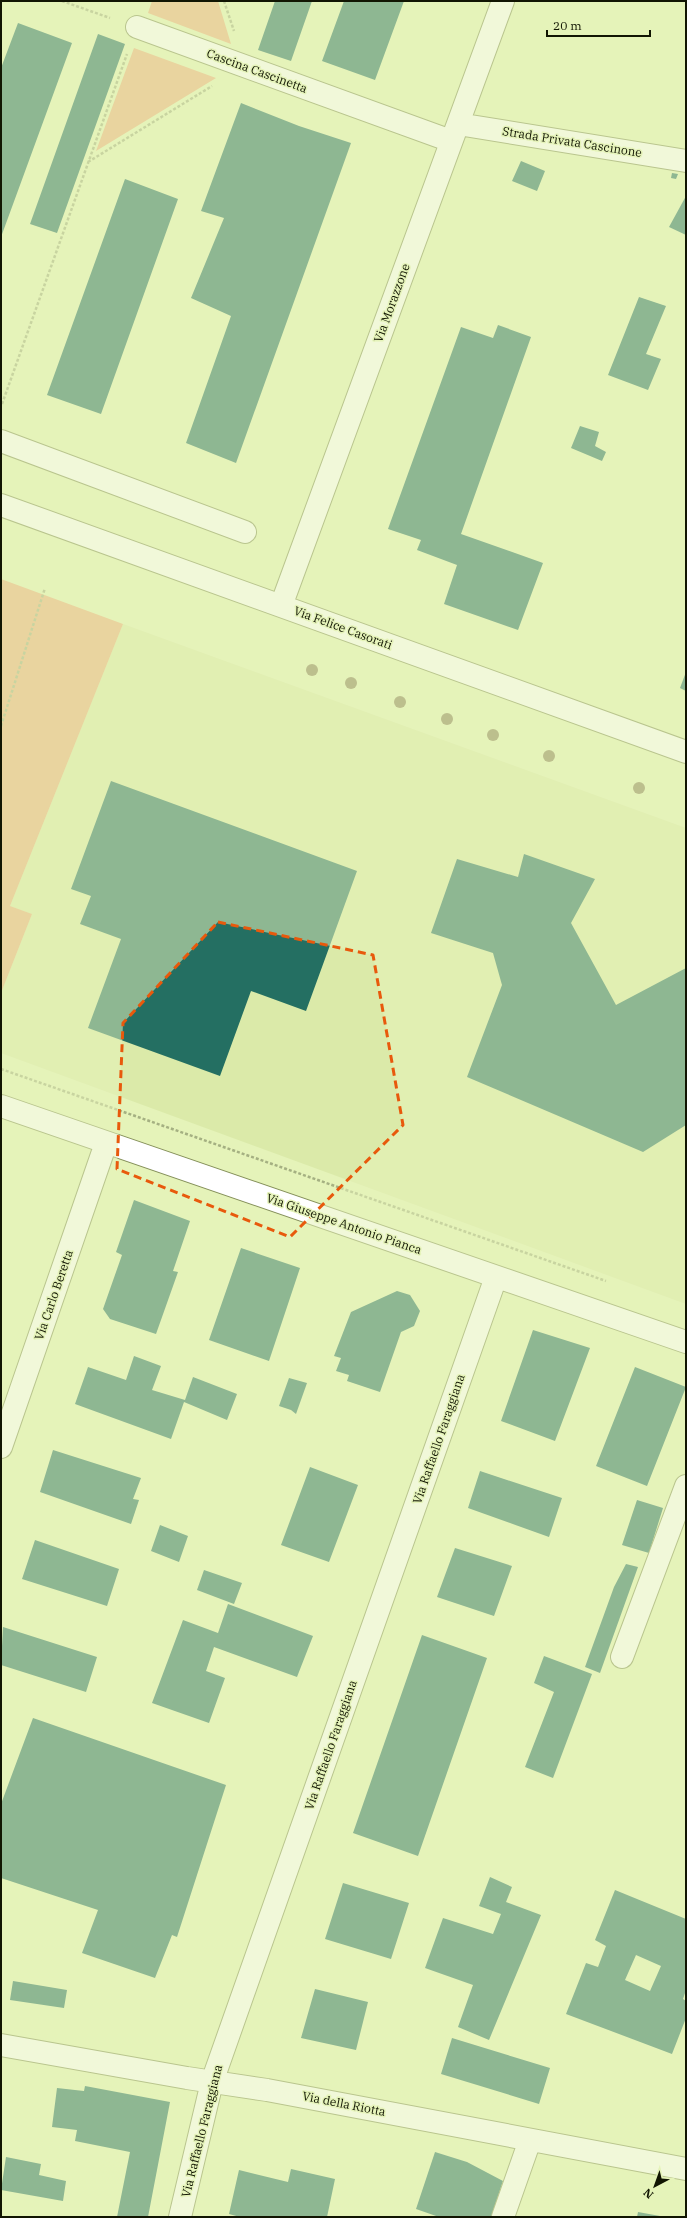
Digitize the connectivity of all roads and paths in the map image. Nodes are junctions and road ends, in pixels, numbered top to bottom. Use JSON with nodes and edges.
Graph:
{"nodes":[{"id":1,"x":62,"y":1,"type":"edge"},
{"id":2,"x":224,"y":1,"type":"edge"},
{"id":3,"x":503,"y":1,"type":"edge"},
{"id":4,"x":137,"y":27,"type":"junction"},
{"id":5,"x":233,"y":62,"type":"junction"},
{"id":6,"x":454,"y":133,"type":"junction"},
{"id":7,"x":686,"y":161,"type":"edge"},
{"id":8,"x":88,"y":163,"type":"junction"},
{"id":9,"x":2,"y":404,"type":"dead end"},
{"id":10,"x":1,"y":441,"type":"edge"},
{"id":11,"x":1,"y":505,"type":"edge"},
{"id":12,"x":245,"y":532,"type":"dead end"},
{"id":13,"x":45,"y":588,"type":"dead end"},
{"id":14,"x":281,"y":606,"type":"junction"},
{"id":15,"x":1,"y":726,"type":"edge"},
{"id":16,"x":686,"y":752,"type":"edge"},
{"id":17,"x":1,"y":1069,"type":"edge"},
{"id":18,"x":1,"y":1106,"type":"edge"},
{"id":19,"x":106,"y":1142,"type":"junction"},
{"id":20,"x":496,"y":1277,"type":"junction"},
{"id":21,"x":613,"y":1283,"type":"dead end"},
{"id":22,"x":686,"y":1342,"type":"edge"},
{"id":23,"x":1,"y":1447,"type":"edge"},
{"id":24,"x":686,"y":1486,"type":"edge"},
{"id":25,"x":622,"y":1657,"type":"dead end"},
{"id":26,"x":1,"y":2045,"type":"edge"},
{"id":27,"x":212,"y":2082,"type":"junction"},
{"id":28,"x":530,"y":2140,"type":"junction"},
{"id":29,"x":686,"y":2169,"type":"edge"},
{"id":30,"x":180,"y":2217,"type":"edge"},
{"id":31,"x":503,"y":2217,"type":"edge"}],
"edges":[{"from":1,"to":4,"type":"path"},
{"from":2,"to":5,"type":"path"},
{"from":3,"to":6,"type":"street","name":"Via Morazzone"},
{"from":4,"to":5,"type":"street","name":"Cascina Cascinetta"},
{"from":4,"to":8,"type":"path"},
{"from":5,"to":6,"type":"street","name":"Cascina Cascinetta"},
{"from":5,"to":8,"type":"path"},
{"from":6,"to":7,"type":"street","name":"Strada Privata Cascinone"},
{"from":6,"to":14,"type":"street","name":"Via Morazzone"},
{"from":8,"to":9,"type":"path"},
{"from":10,"to":12,"type":"street"},
{"from":11,"to":14,"type":"street","name":"Via Felice Casorati"},
{"from":13,"to":15,"type":"path"},
{"from":14,"to":16,"type":"street","name":"Via Felice Casorati"},
{"from":17,"to":21,"type":"path"},
{"from":18,"to":19,"type":"street","name":"Via Giuseppe Antonio Pianca"},
{"from":19,"to":20,"type":"street","name":"Via Giuseppe Antonio Pianca"},
{"from":19,"to":23,"type":"street","name":"Via Carlo Beretta"},
{"from":20,"to":22,"type":"street","name":"Via Giuseppe Antonio Pianca"},
{"from":20,"to":27,"type":"street","name":"Via Raffaello Faraggiana"},
{"from":24,"to":25,"type":"street"},
{"from":26,"to":27,"type":"street","name":"Via della Riotta"},
{"from":27,"to":28,"type":"street","name":"Via della Riotta"},
{"from":27,"to":30,"type":"street","name":"Via Raffaello Faraggiana"},
{"from":28,"to":29,"type":"street","name":"Via della Riotta"},
{"from":28,"to":31,"type":"street"}]}
